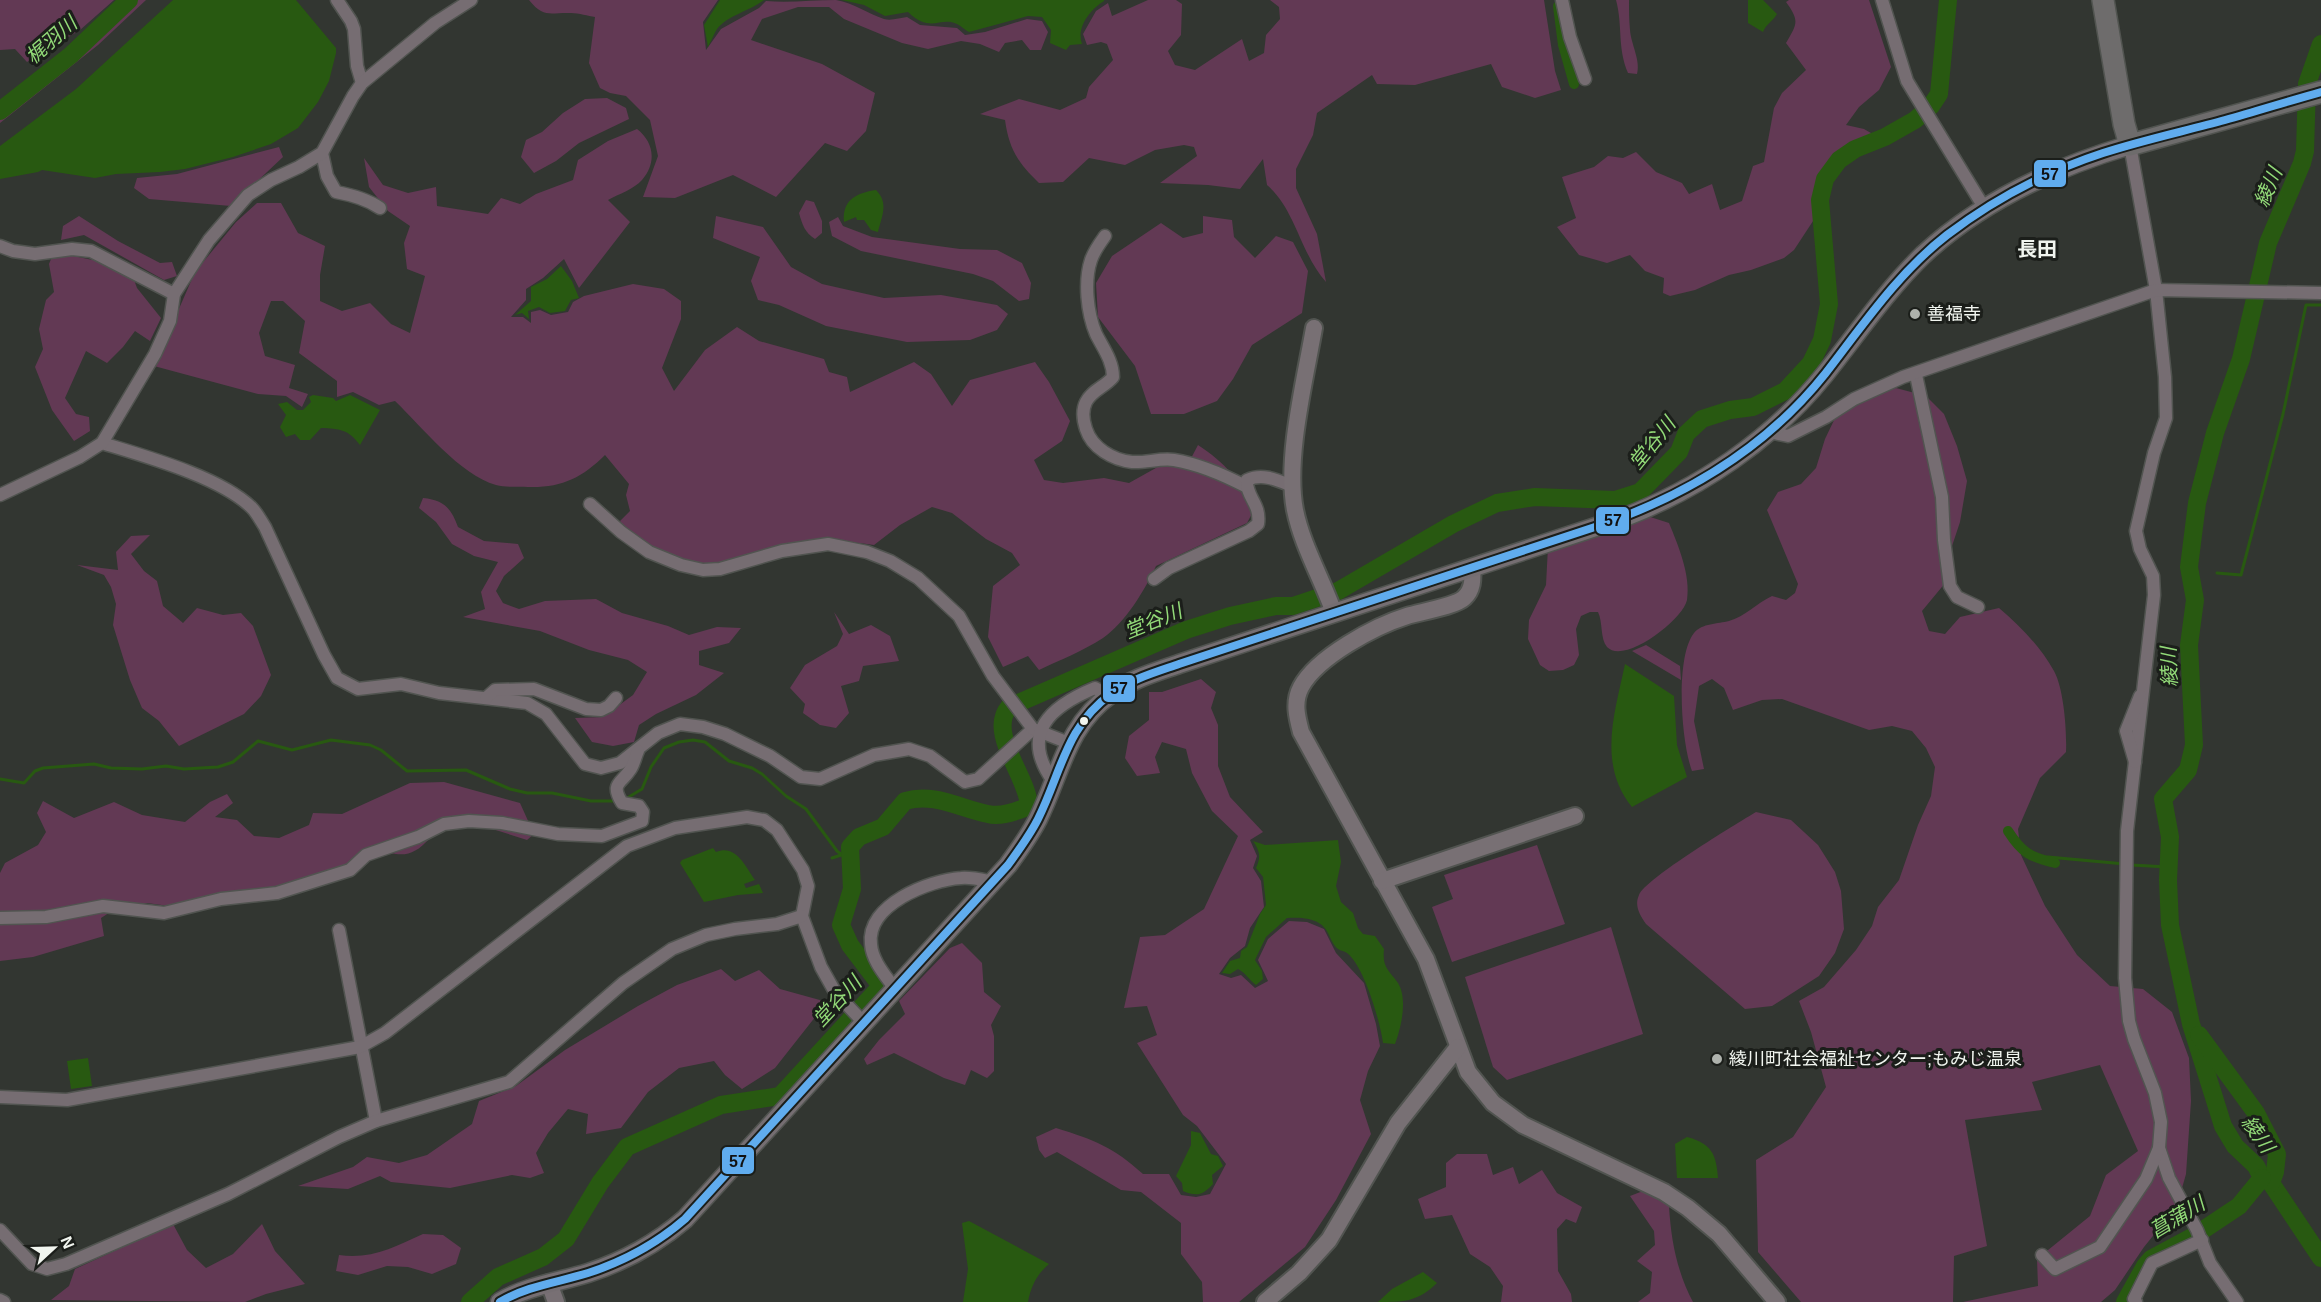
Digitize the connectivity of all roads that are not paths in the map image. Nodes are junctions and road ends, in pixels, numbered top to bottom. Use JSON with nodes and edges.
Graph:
{"nodes":[{"id":1,"x":337,"y":0,"type":"edge"},
{"id":2,"x":471,"y":0,"type":"edge"},
{"id":3,"x":1562,"y":0,"type":"edge"},
{"id":4,"x":1882,"y":0,"type":"edge"},
{"id":5,"x":2103,"y":0,"type":"edge"},
{"id":6,"x":1585,"y":79,"type":"dead end"},
{"id":7,"x":362,"y":83,"type":"junction"},
{"id":8,"x":2321,"y":92,"type":"edge"},
{"id":9,"x":2130,"y":145,"type":"junction"},
{"id":10,"x":322,"y":153,"type":"junction"},
{"id":11,"x":380,"y":208,"type":"dead end"},
{"id":12,"x":1984,"y":209,"type":"junction"},
{"id":13,"x":1105,"y":236,"type":"dead end"},
{"id":14,"x":0,"y":246,"type":"edge"},
{"id":15,"x":2156,"y":290,"type":"junction"},
{"id":16,"x":2321,"y":293,"type":"edge"},
{"id":17,"x":174,"y":294,"type":"junction"},
{"id":18,"x":1314,"y":328,"type":"dead end"},
{"id":19,"x":1916,"y":375,"type":"junction"},
{"id":20,"x":1769,"y":432,"type":"junction"},
{"id":21,"x":102,"y":442,"type":"junction"},
{"id":22,"x":1292,"y":486,"type":"junction"},
{"id":23,"x":1247,"y":487,"type":"junction"},
{"id":24,"x":0,"y":495,"type":"edge"},
{"id":25,"x":590,"y":504,"type":"dead end"},
{"id":26,"x":1473,"y":568,"type":"junction"},
{"id":27,"x":1154,"y":579,"type":"dead end"},
{"id":28,"x":1330,"y":602,"type":"junction"},
{"id":29,"x":1978,"y":607,"type":"dead end"},
{"id":30,"x":1109,"y":696,"type":"junction"},
{"id":31,"x":486,"y":698,"type":"junction"},
{"id":32,"x":616,"y":698,"type":"dead end"},
{"id":33,"x":1036,"y":731,"type":"junction"},
{"id":34,"x":1069,"y":743,"type":"junction"},
{"id":35,"x":638,"y":750,"type":"junction"},
{"id":36,"x":1053,"y":781,"type":"junction"},
{"id":37,"x":1575,"y":816,"type":"dead end"},
{"id":38,"x":1382,"y":880,"type":"junction"},
{"id":39,"x":993,"y":882,"type":"junction"},
{"id":40,"x":802,"y":916,"type":"junction"},
{"id":41,"x":0,"y":918,"type":"edge"},
{"id":42,"x":339,"y":930,"type":"dead end"},
{"id":43,"x":895,"y":989,"type":"junction"},
{"id":44,"x":858,"y":1017,"type":"junction"},
{"id":45,"x":360,"y":1047,"type":"junction"},
{"id":46,"x":1458,"y":1047,"type":"junction"},
{"id":47,"x":0,"y":1097,"type":"edge"},
{"id":48,"x":376,"y":1121,"type":"junction"},
{"id":49,"x":2159,"y":1148,"type":"junction"},
{"id":50,"x":0,"y":1230,"type":"edge"},
{"id":51,"x":2200,"y":1235,"type":"junction"},
{"id":52,"x":2042,"y":1255,"type":"dead end"},
{"id":53,"x":549,"y":1283,"type":"junction"},
{"id":54,"x":500,"y":1302,"type":"edge"},
{"id":55,"x":556,"y":1302,"type":"edge"},
{"id":56,"x":1265,"y":1302,"type":"edge"},
{"id":57,"x":1777,"y":1302,"type":"edge"},
{"id":58,"x":2136,"y":1302,"type":"edge"},
{"id":59,"x":2237,"y":1302,"type":"edge"}],
"edges":[{"from":1,"to":7,"type":"street"},
{"from":2,"to":7,"type":"street"},
{"from":3,"to":6,"type":"street"},
{"from":4,"to":12,"type":"street"},
{"from":5,"to":9,"type":"highway"},
{"from":7,"to":10,"type":"street"},
{"from":8,"to":9,"type":"highway"},
{"from":9,"to":12,"type":"main road"},
{"from":9,"to":15,"type":"street"},
{"from":10,"to":11,"type":"street"},
{"from":10,"to":17,"type":"street"},
{"from":12,"to":20,"type":"main road"},
{"from":13,"to":23,"type":"street"},
{"from":14,"to":17,"type":"street"},
{"from":15,"to":16,"type":"street"},
{"from":15,"to":19,"type":"street"},
{"from":15,"to":49,"type":"street"},
{"from":17,"to":21,"type":"street"},
{"from":18,"to":22,"type":"street"},
{"from":19,"to":20,"type":"street"},
{"from":19,"to":29,"type":"street"},
{"from":20,"to":26,"type":"main road"},
{"from":21,"to":24,"type":"street"},
{"from":21,"to":31,"type":"street"},
{"from":22,"to":23,"type":"street"},
{"from":22,"to":28,"type":"street"},
{"from":23,"to":27,"type":"street"},
{"from":25,"to":33,"type":"street"},
{"from":26,"to":28,"type":"main road"},
{"from":26,"to":38,"type":"street"},
{"from":28,"to":30,"type":"main road"},
{"from":30,"to":33,"type":"street"},
{"from":30,"to":34,"type":"main road"},
{"from":31,"to":32,"type":"street"},
{"from":31,"to":35,"type":"street"},
{"from":33,"to":34,"type":"street"},
{"from":33,"to":35,"type":"street"},
{"from":33,"to":36,"type":"street"},
{"from":34,"to":36,"type":"main road"},
{"from":35,"to":41,"type":"street"},
{"from":36,"to":39,"type":"main road"},
{"from":37,"to":38,"type":"street"},
{"from":38,"to":46,"type":"street"},
{"from":39,"to":43,"type":"main road"},
{"from":39,"to":43,"type":"street"},
{"from":40,"to":44,"type":"street"},
{"from":40,"to":45,"type":"street"},
{"from":40,"to":48,"type":"street"},
{"from":42,"to":45,"type":"street"},
{"from":43,"to":44,"type":"main road"},
{"from":44,"to":53,"type":"main road"},
{"from":45,"to":47,"type":"street"},
{"from":45,"to":48,"type":"street"},
{"from":46,"to":56,"type":"street"},
{"from":46,"to":57,"type":"street"},
{"from":48,"to":50,"type":"street"},
{"from":49,"to":51,"type":"street"},
{"from":49,"to":52,"type":"street"},
{"from":51,"to":58,"type":"street"},
{"from":51,"to":59,"type":"street"},
{"from":53,"to":54,"type":"main road"},
{"from":53,"to":55,"type":"street"}]}
